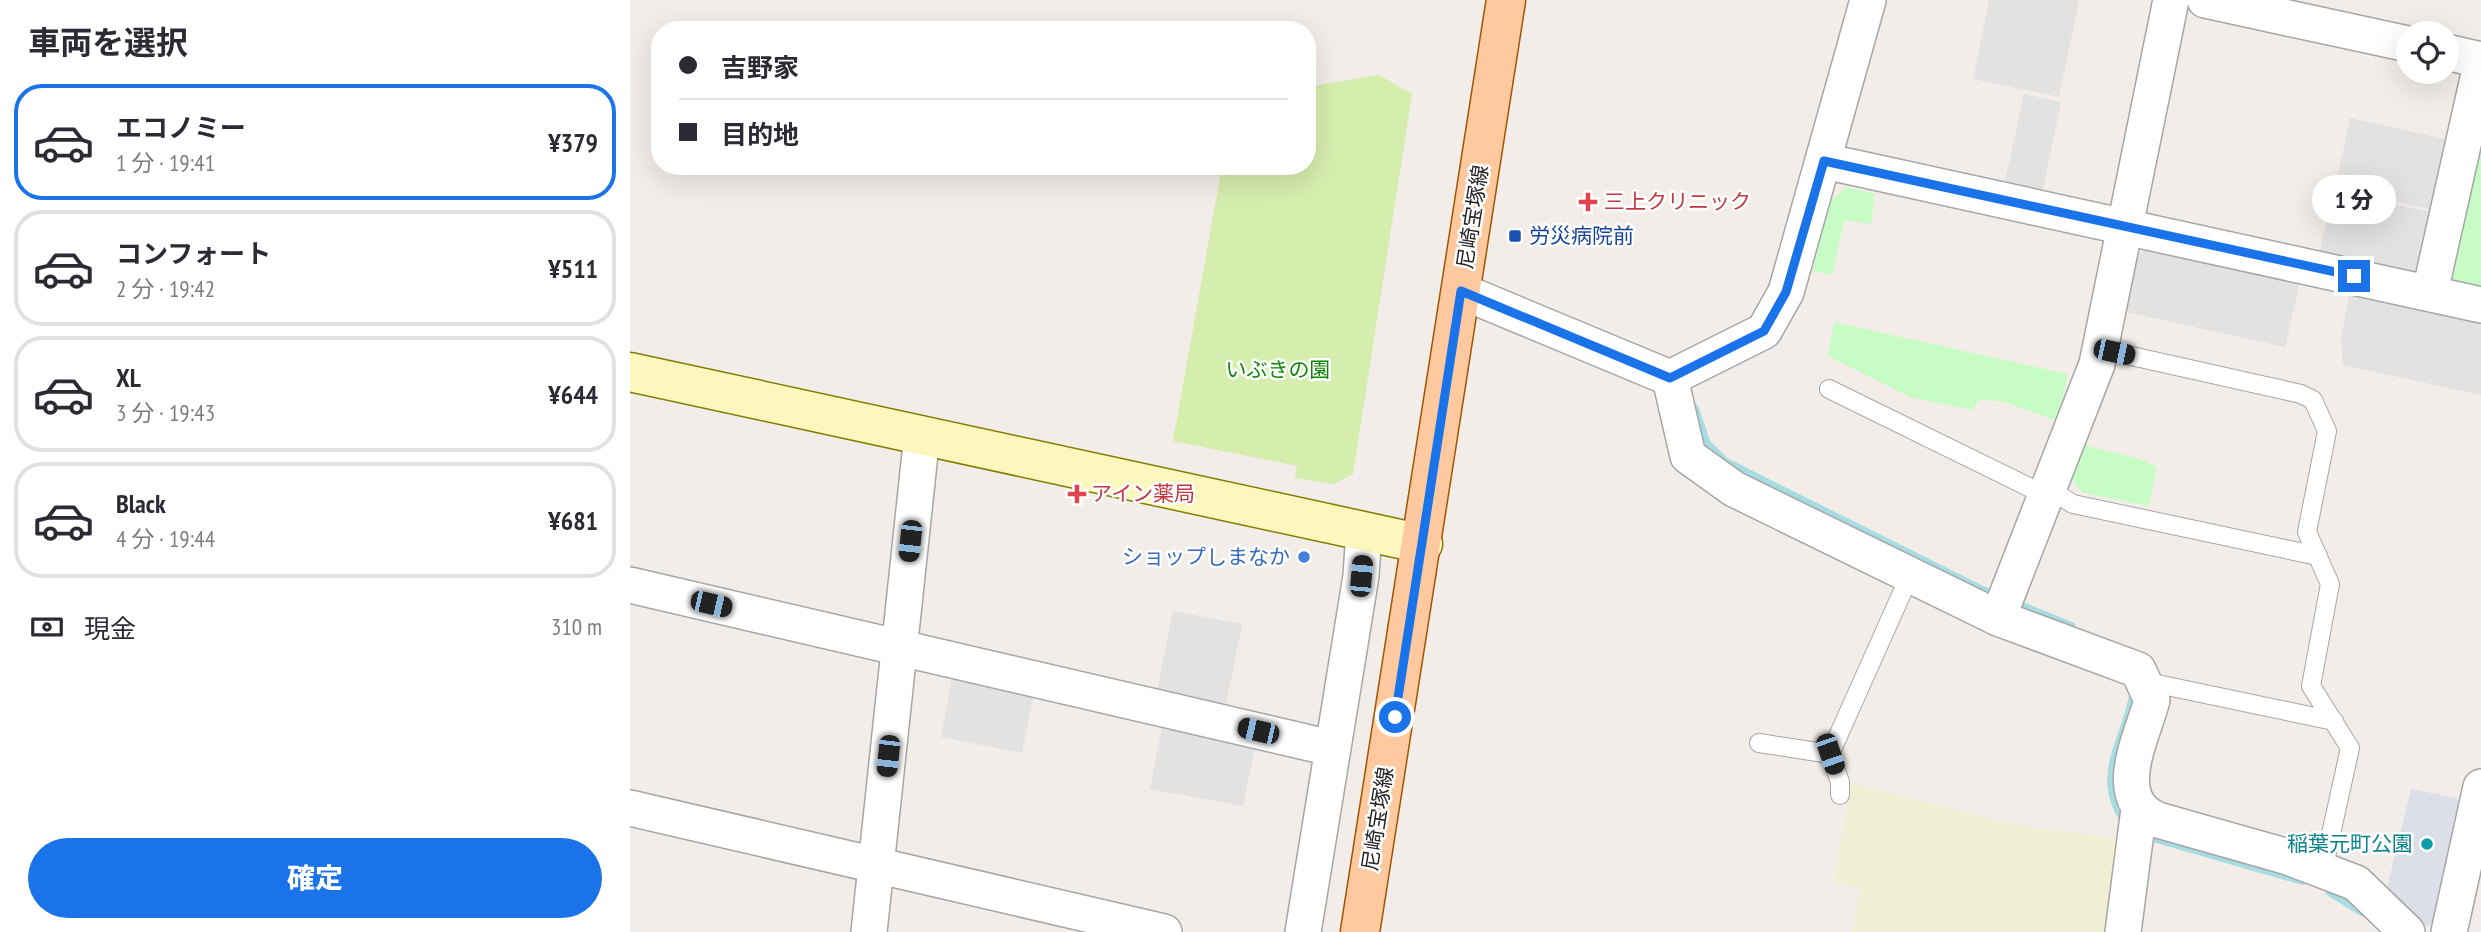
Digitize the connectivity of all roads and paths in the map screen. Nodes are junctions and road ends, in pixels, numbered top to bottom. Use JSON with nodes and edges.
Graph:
{"nodes":[{"id":1,"x":1506,"y":0,"type":"edge"},
{"id":2,"x":1868,"y":0,"type":"edge"},
{"id":3,"x":2171,"y":0,"type":"edge"},
{"id":4,"x":2205,"y":0,"type":"edge"},
{"id":5,"x":2396,"y":41,"type":"edge"},
{"id":6,"x":2459,"y":56,"type":"edge"},
{"id":7,"x":2481,"y":62,"type":"edge"},
{"id":8,"x":1824,"y":161,"type":"junction"},
{"id":9,"x":2125,"y":228,"type":"junction"},
{"id":10,"x":1461,"y":291,"type":"junction"},
{"id":11,"x":2430,"y":292,"type":"junction"},
{"id":12,"x":2481,"y":305,"type":"edge"},
{"id":13,"x":2100,"y":349,"type":"junction"},
{"id":14,"x":630,"y":372,"type":"edge"},
{"id":15,"x":1670,"y":378,"type":"junction"},
{"id":16,"x":1829,"y":388,"type":"dead end"},
{"id":17,"x":922,"y":435,"type":"junction"},
{"id":18,"x":2046,"y":492,"type":"junction"},
{"id":19,"x":1364,"y":531,"type":"junction"},
{"id":20,"x":1423,"y":544,"type":"junction"},
{"id":21,"x":2318,"y":556,"type":"junction"},
{"id":22,"x":1910,"y":575,"type":"junction"},
{"id":23,"x":630,"y":585,"type":"edge"},
{"id":24,"x":1998,"y":618,"type":"junction"},
{"id":25,"x":899,"y":648,"type":"junction"},
{"id":26,"x":2143,"y":681,"type":"junction"},
{"id":27,"x":2334,"y":722,"type":"junction"},
{"id":28,"x":1759,"y":743,"type":"dead end"},
{"id":29,"x":1331,"y":748,"type":"junction"},
{"id":30,"x":1830,"y":754,"type":"junction"},
{"id":31,"x":2481,"y":787,"type":"edge"},
{"id":32,"x":1840,"y":795,"type":"dead end"},
{"id":33,"x":630,"y":808,"type":"edge"},
{"id":34,"x":2139,"y":809,"type":"junction"},
{"id":35,"x":877,"y":864,"type":"junction"},
{"id":36,"x":2323,"y":870,"type":"junction"},
{"id":37,"x":869,"y":932,"type":"edge"},
{"id":38,"x":1164,"y":932,"type":"edge"},
{"id":39,"x":1303,"y":932,"type":"edge"},
{"id":40,"x":1360,"y":932,"type":"edge"},
{"id":41,"x":2123,"y":932,"type":"edge"},
{"id":42,"x":2407,"y":932,"type":"edge"},
{"id":43,"x":2449,"y":932,"type":"edge"}],
"edges":[{"from":1,"to":10,"type":"main road","name":"尼崎宝塚線"},
{"from":2,"to":8,"type":"street"},
{"from":3,"to":9,"type":"street"},
{"from":4,"to":5,"type":"street"},
{"from":6,"to":7,"type":"street"},
{"from":7,"to":11,"type":"street"},
{"from":8,"to":9,"type":"street"},
{"from":8,"to":15,"type":"street"},
{"from":9,"to":11,"type":"street"},
{"from":9,"to":13,"type":"street"},
{"from":10,"to":15,"type":"street"},
{"from":10,"to":20,"type":"main road","name":"尼崎宝塚線"},
{"from":11,"to":12,"type":"street"},
{"from":13,"to":18,"type":"street"},
{"from":13,"to":21,"type":"lane"},
{"from":14,"to":17,"type":"street"},
{"from":15,"to":22,"type":"street"},
{"from":16,"to":18,"type":"lane"},
{"from":17,"to":19,"type":"street"},
{"from":17,"to":25,"type":"street"},
{"from":18,"to":21,"type":"lane"},
{"from":18,"to":24,"type":"street"},
{"from":19,"to":20,"type":"street"},
{"from":19,"to":29,"type":"street"},
{"from":20,"to":40,"type":"main road","name":"尼崎宝塚線"},
{"from":21,"to":27,"type":"lane"},
{"from":22,"to":24,"type":"street"},
{"from":22,"to":30,"type":"lane"},
{"from":23,"to":25,"type":"street"},
{"from":24,"to":26,"type":"street"},
{"from":25,"to":29,"type":"street"},
{"from":25,"to":35,"type":"street"},
{"from":26,"to":27,"type":"lane"},
{"from":26,"to":34,"type":"street"},
{"from":27,"to":36,"type":"lane"},
{"from":28,"to":30,"type":"lane"},
{"from":29,"to":39,"type":"street"},
{"from":30,"to":32,"type":"lane"},
{"from":31,"to":43,"type":"street"},
{"from":33,"to":35,"type":"street"},
{"from":34,"to":36,"type":"street"},
{"from":34,"to":41,"type":"street"},
{"from":35,"to":37,"type":"street"},
{"from":35,"to":38,"type":"street"},
{"from":36,"to":42,"type":"street"}]}
